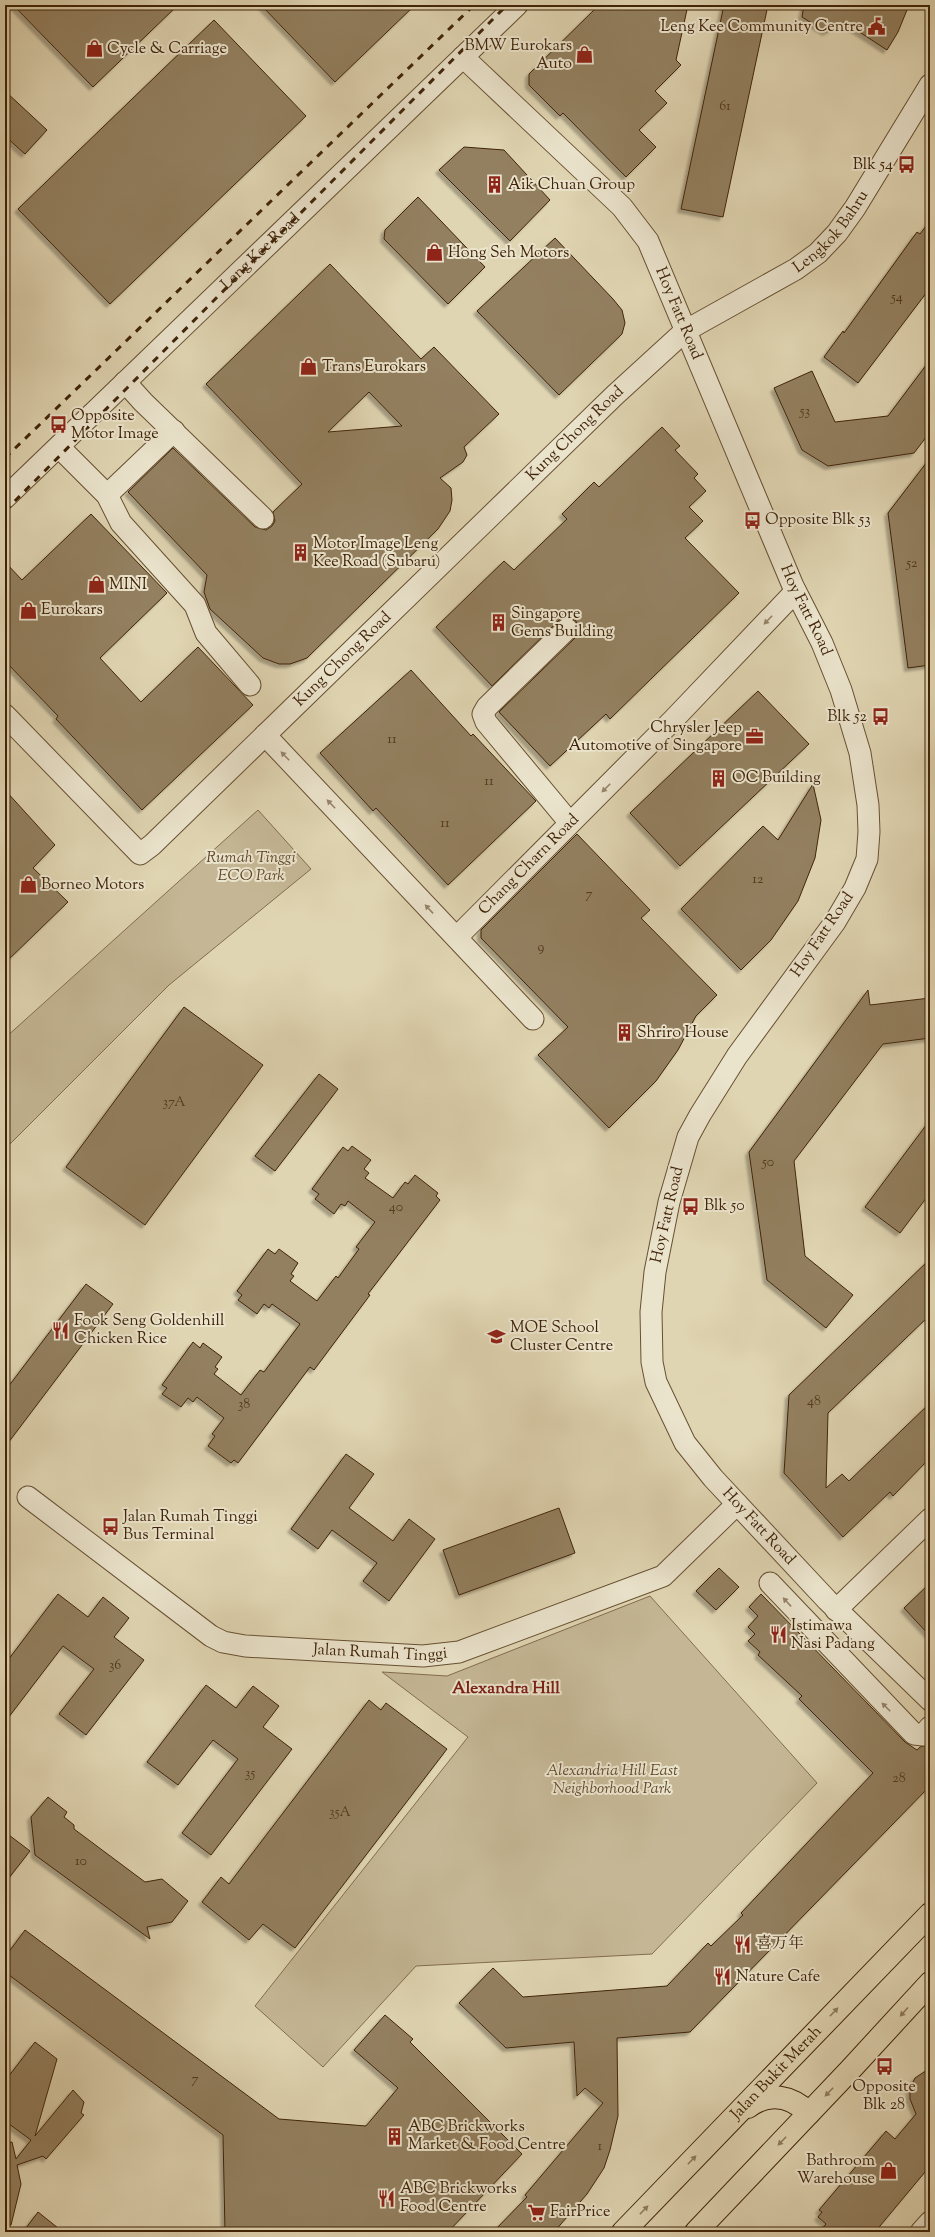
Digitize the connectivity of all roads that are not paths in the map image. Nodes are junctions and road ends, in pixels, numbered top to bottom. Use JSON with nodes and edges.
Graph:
{"nodes":[{"id":1,"x":517,"y":5,"type":"edge"},
{"id":2,"x":463,"y":57,"type":"junction"},
{"id":3,"x":930,"y":85,"type":"edge"},
{"id":4,"x":686,"y":331,"type":"junction"},
{"id":5,"x":125,"y":382,"type":"junction"},
{"id":6,"x":174,"y":432,"type":"junction"},
{"id":7,"x":59,"y":447,"type":"junction"},
{"id":8,"x":107,"y":494,"type":"junction"},
{"id":9,"x":5,"y":498,"type":"edge"},
{"id":10,"x":263,"y":518,"type":"dead end"},
{"id":11,"x":795,"y":592,"type":"junction"},
{"id":12,"x":567,"y":629,"type":"dead end"},
{"id":13,"x":250,"y":685,"type":"dead end"},
{"id":14,"x":5,"y":715,"type":"edge"},
{"id":15,"x":265,"y":735,"type":"junction"},
{"id":16,"x":570,"y":823,"type":"junction"},
{"id":17,"x":457,"y":937,"type":"junction"},
{"id":18,"x":533,"y":1019,"type":"dead end"},
{"id":19,"x":28,"y":1497,"type":"dead end"},
{"id":20,"x":737,"y":1504,"type":"junction"},
{"id":21,"x":930,"y":1519,"type":"edge"},
{"id":22,"x":770,"y":1583,"type":"dead end"},
{"id":23,"x":836,"y":1610,"type":"junction"},
{"id":24,"x":930,"y":1700,"type":"edge"},
{"id":25,"x":930,"y":1727,"type":"edge"},
{"id":26,"x":930,"y":1914,"type":"edge"},
{"id":27,"x":930,"y":1983,"type":"edge"},
{"id":28,"x":809,"y":2113,"type":"junction"},
{"id":29,"x":730,"y":2121,"type":"junction"},
{"id":30,"x":930,"y":2222,"type":"edge"},
{"id":31,"x":623,"y":2232,"type":"edge"},
{"id":32,"x":696,"y":2232,"type":"edge"},
{"id":33,"x":921,"y":2232,"type":"edge"}],
"edges":[{"from":1,"to":2,"type":"street","name":"Leng Kee Road"},
{"from":2,"to":4,"type":"street","name":"Hoy Fatt Road"},
{"from":2,"to":5,"type":"street","name":"Leng Kee Road"},
{"from":3,"to":4,"type":"street","name":"Lengkok Bahru"},
{"from":4,"to":11,"type":"street","name":"Hoy Fatt Road"},
{"from":4,"to":15,"type":"street","name":"Kung Chong Road"},
{"from":5,"to":6,"type":"street"},
{"from":5,"to":7,"type":"street","name":"Leng Kee Road"},
{"from":6,"to":8,"type":"street"},
{"from":6,"to":10,"type":"street"},
{"from":7,"to":8,"type":"street"},
{"from":7,"to":9,"type":"street","name":"Leng Kee Road"},
{"from":8,"to":13,"type":"street"},
{"from":11,"to":16,"type":"street","name":"Chang Charn Road","one_way":true},
{"from":11,"to":20,"type":"street","name":"Hoy Fatt Road"},
{"from":12,"to":16,"type":"street"},
{"from":14,"to":15,"type":"street","name":"Kung Chong Road"},
{"from":17,"to":15,"type":"street","one_way":true},
{"from":16,"to":17,"type":"street","name":"Chang Charn Road"},
{"from":17,"to":18,"type":"street"},
{"from":19,"to":20,"type":"street","name":"Jalan Rumah Tinggi"},
{"from":20,"to":23,"type":"street","name":"Hoy Fatt Road"},
{"from":21,"to":23,"type":"street"},
{"from":25,"to":22,"type":"street","one_way":true},
{"from":23,"to":24,"type":"street","name":"Hoy Fatt Road"},
{"from":29,"to":26,"type":"main road","name":"Jalan Bukit Merah","one_way":true},
{"from":27,"to":28,"type":"main road","one_way":true},
{"from":28,"to":29,"type":"main road"},
{"from":28,"to":32,"type":"main road","one_way":true},
{"from":31,"to":29,"type":"main road","name":"Jalan Bukit Merah","one_way":true},
{"from":30,"to":33,"type":"street"}]}
